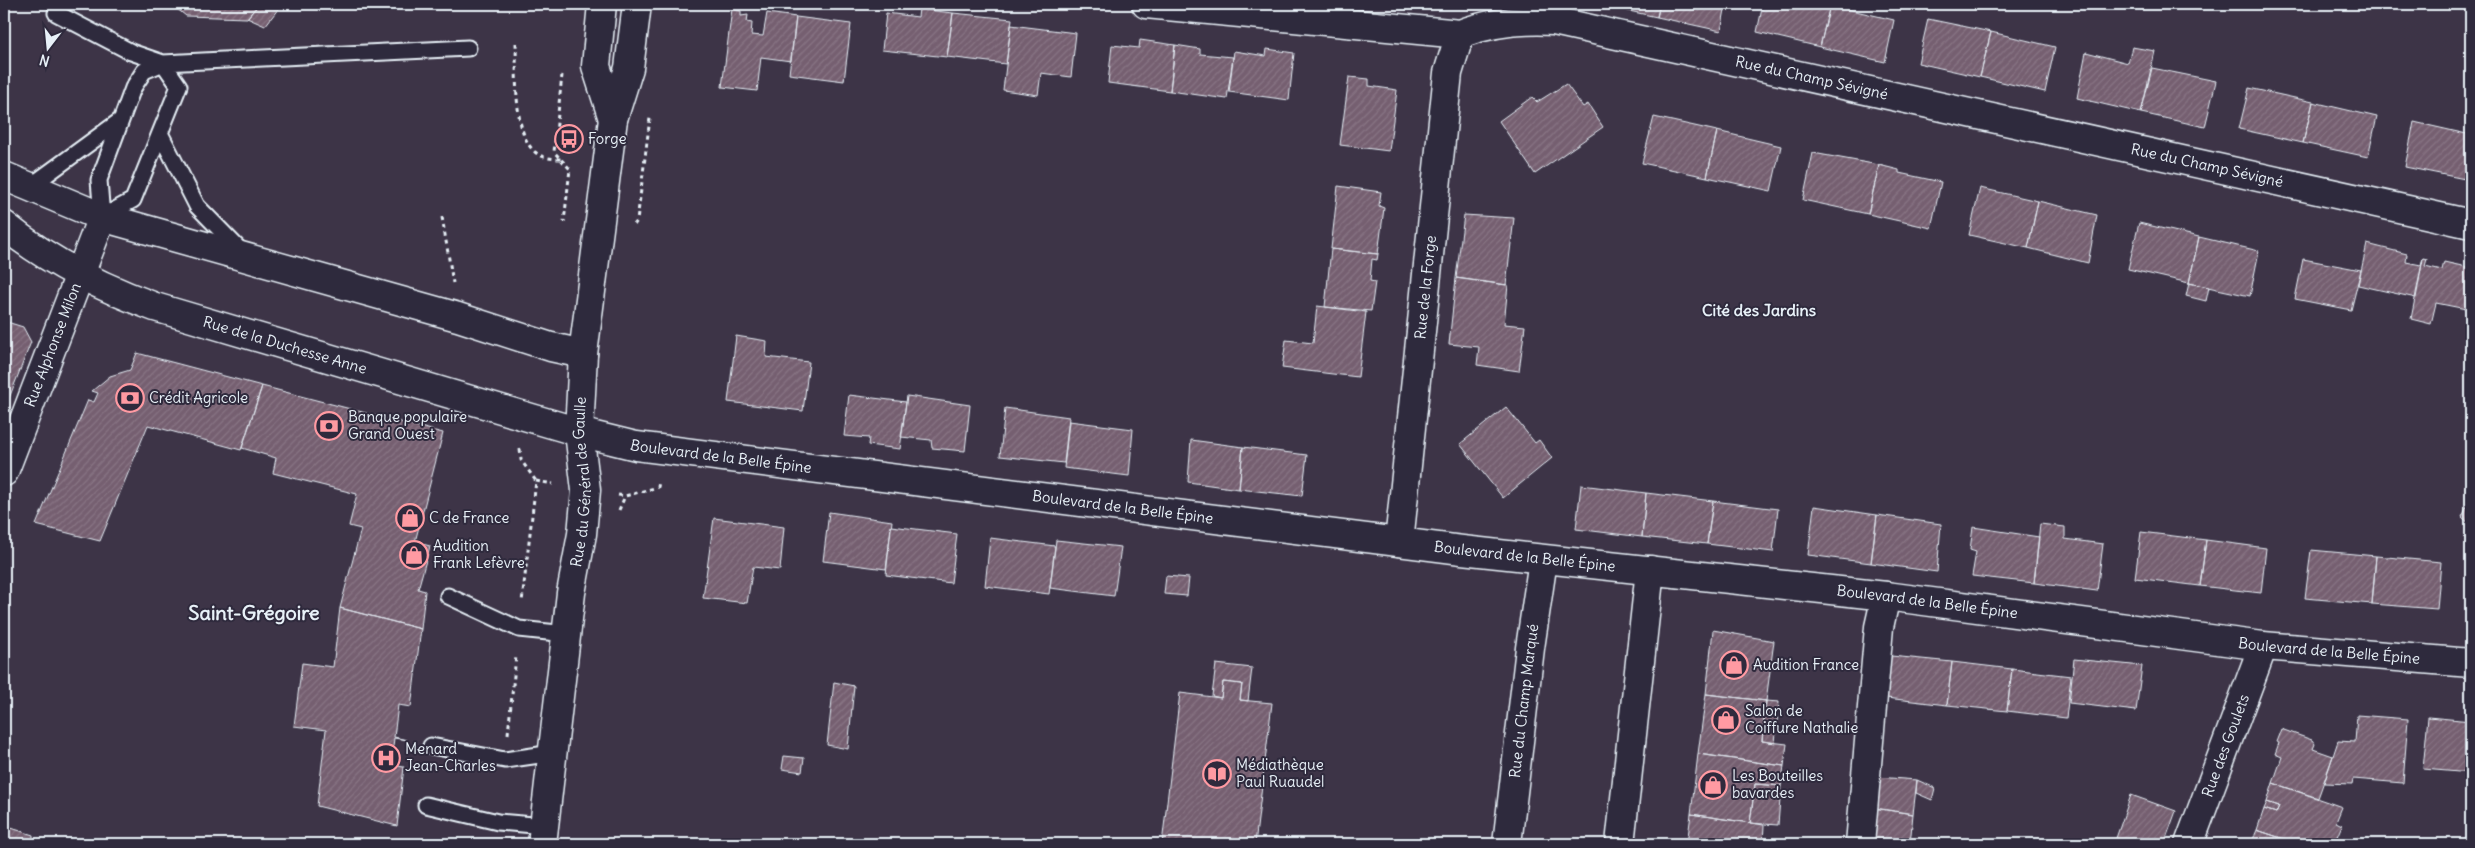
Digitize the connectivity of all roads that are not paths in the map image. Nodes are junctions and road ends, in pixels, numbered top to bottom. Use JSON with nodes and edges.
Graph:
{"nodes":[{"id":1,"x":602,"y":4,"type":"edge"},
{"id":2,"x":636,"y":4,"type":"edge"},
{"id":3,"x":1146,"y":4,"type":"edge"},
{"id":4,"x":56,"y":13,"type":"dead end"},
{"id":5,"x":1460,"y":34,"type":"junction"},
{"id":6,"x":468,"y":48,"type":"dead end"},
{"id":7,"x":163,"y":63,"type":"junction"},
{"id":8,"x":612,"y":119,"type":"junction"},
{"id":9,"x":121,"y":120,"type":"junction"},
{"id":10,"x":161,"y":135,"type":"junction"},
{"id":11,"x":16,"y":182,"type":"edge"},
{"id":12,"x":102,"y":217,"type":"junction"},
{"id":13,"x":2471,"y":224,"type":"edge"},
{"id":14,"x":4,"y":225,"type":"edge"},
{"id":15,"x":248,"y":257,"type":"junction"},
{"id":16,"x":80,"y":276,"type":"junction"},
{"id":17,"x":583,"y":354,"type":"junction"},
{"id":18,"x":579,"y":432,"type":"junction"},
{"id":19,"x":4,"y":472,"type":"edge"},
{"id":20,"x":1399,"y":542,"type":"junction"},
{"id":21,"x":1544,"y":560,"type":"junction"},
{"id":22,"x":1650,"y":570,"type":"junction"},
{"id":23,"x":448,"y":596,"type":"dead end"},
{"id":24,"x":1886,"y":596,"type":"junction"},
{"id":25,"x":567,"y":634,"type":"junction"},
{"id":26,"x":2263,"y":646,"type":"junction"},
{"id":27,"x":2471,"y":663,"type":"edge"},
{"id":28,"x":431,"y":746,"type":"dead end"},
{"id":29,"x":553,"y":753,"type":"junction"},
{"id":30,"x":426,"y":805,"type":"dead end"},
{"id":31,"x":543,"y":835,"type":"edge"},
{"id":32,"x":1507,"y":844,"type":"edge"},
{"id":33,"x":1620,"y":844,"type":"edge"},
{"id":34,"x":1860,"y":844,"type":"edge"},
{"id":35,"x":2189,"y":844,"type":"edge"}],
"edges":[{"from":1,"to":8,"type":"street","name":"Rue du Général de Gaulle"},
{"from":2,"to":8,"type":"street","name":"Rue du Général de Gaulle"},
{"from":3,"to":5,"type":"street","name":"Rue du Champ Sévigné"},
{"from":4,"to":7,"type":"lane"},
{"from":5,"to":13,"type":"street","name":"Rue du Champ Sévigné"},
{"from":5,"to":20,"type":"street","name":"Rue de la Forge"},
{"from":6,"to":7,"type":"lane"},
{"from":7,"to":9,"type":"lane"},
{"from":7,"to":10,"type":"lane"},
{"from":8,"to":17,"type":"street","name":"Rue du Général de Gaulle"},
{"from":9,"to":11,"type":"lane"},
{"from":9,"to":12,"type":"lane"},
{"from":10,"to":12,"type":"lane"},
{"from":10,"to":15,"type":"lane"},
{"from":11,"to":12,"type":"street"},
{"from":12,"to":15,"type":"street"},
{"from":12,"to":16,"type":"street","name":"Rue Alphonse Milon"},
{"from":14,"to":16,"type":"street","name":"Rue de la Duchesse Anne"},
{"from":15,"to":17,"type":"street"},
{"from":16,"to":18,"type":"street","name":"Rue de la Duchesse Anne"},
{"from":16,"to":19,"type":"street","name":"Rue Alphonse Milon"},
{"from":17,"to":18,"type":"street","name":"Rue du Général de Gaulle"},
{"from":18,"to":20,"type":"street","name":"Boulevard de la Belle Épine"},
{"from":18,"to":25,"type":"street","name":"Rue du Général de Gaulle"},
{"from":20,"to":21,"type":"street","name":"Boulevard de la Belle Épine"},
{"from":21,"to":22,"type":"street","name":"Boulevard de la Belle Épine"},
{"from":21,"to":32,"type":"street","name":"Rue du Champ Marqué"},
{"from":22,"to":24,"type":"street","name":"Boulevard de la Belle Épine"},
{"from":22,"to":33,"type":"street"},
{"from":23,"to":25,"type":"lane"},
{"from":24,"to":26,"type":"street","name":"Boulevard de la Belle Épine"},
{"from":24,"to":34,"type":"street"},
{"from":25,"to":29,"type":"street","name":"Rue du Général de Gaulle"},
{"from":26,"to":27,"type":"street","name":"Boulevard de la Belle Épine"},
{"from":26,"to":35,"type":"street","name":"Rue des Goulets"},
{"from":28,"to":29,"type":"lane"},
{"from":29,"to":31,"type":"street","name":"Rue du Général de Gaulle"},
{"from":30,"to":31,"type":"lane"}]}
